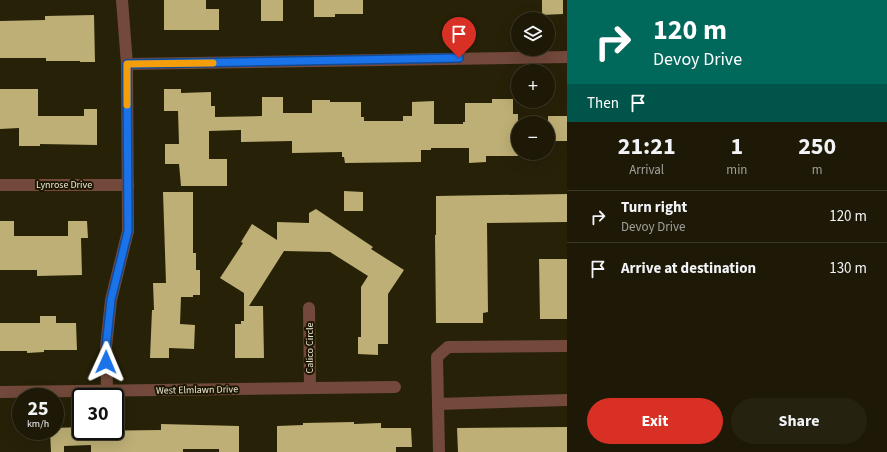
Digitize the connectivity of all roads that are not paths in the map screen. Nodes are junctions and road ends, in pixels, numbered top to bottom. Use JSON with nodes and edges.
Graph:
{"nodes":[{"id":1,"x":122,"y":0,"type":"edge"},
{"id":2,"x":567,"y":57,"type":"edge"},
{"id":3,"x":127,"y":64,"type":"junction"},
{"id":4,"x":0,"y":185,"type":"edge"},
{"id":5,"x":128,"y":185,"type":"junction"},
{"id":6,"x":309,"y":308,"type":"dead end"},
{"id":7,"x":567,"y":346,"type":"edge"},
{"id":8,"x":395,"y":387,"type":"dead end"},
{"id":9,"x":107,"y":388,"type":"edge"},
{"id":10,"x":310,"y":388,"type":"junction"},
{"id":11,"x":124,"y":390,"type":"edge"},
{"id":12,"x":72,"y":391,"type":"edge"},
{"id":13,"x":0,"y":392,"type":"edge"},
{"id":14,"x":567,"y":400,"type":"edge"},
{"id":15,"x":438,"y":404,"type":"junction"},
{"id":16,"x":439,"y":452,"type":"edge"}],
"edges":[{"from":1,"to":3,"type":"street"},
{"from":2,"to":3,"type":"street"},
{"from":3,"to":5,"type":"street"},
{"from":4,"to":5,"type":"street","name":"Lynrose Drive"},
{"from":5,"to":9,"type":"street"},
{"from":6,"to":10,"type":"street","name":"Calico Circle"},
{"from":7,"to":15,"type":"street"},
{"from":8,"to":10,"type":"street","name":"West Elmlawn Drive"},
{"from":10,"to":11,"type":"street","name":"West Elmlawn Drive"},
{"from":12,"to":13,"type":"street","name":"West Elmlawn Drive"},
{"from":14,"to":15,"type":"street"},
{"from":15,"to":16,"type":"street"}]}
